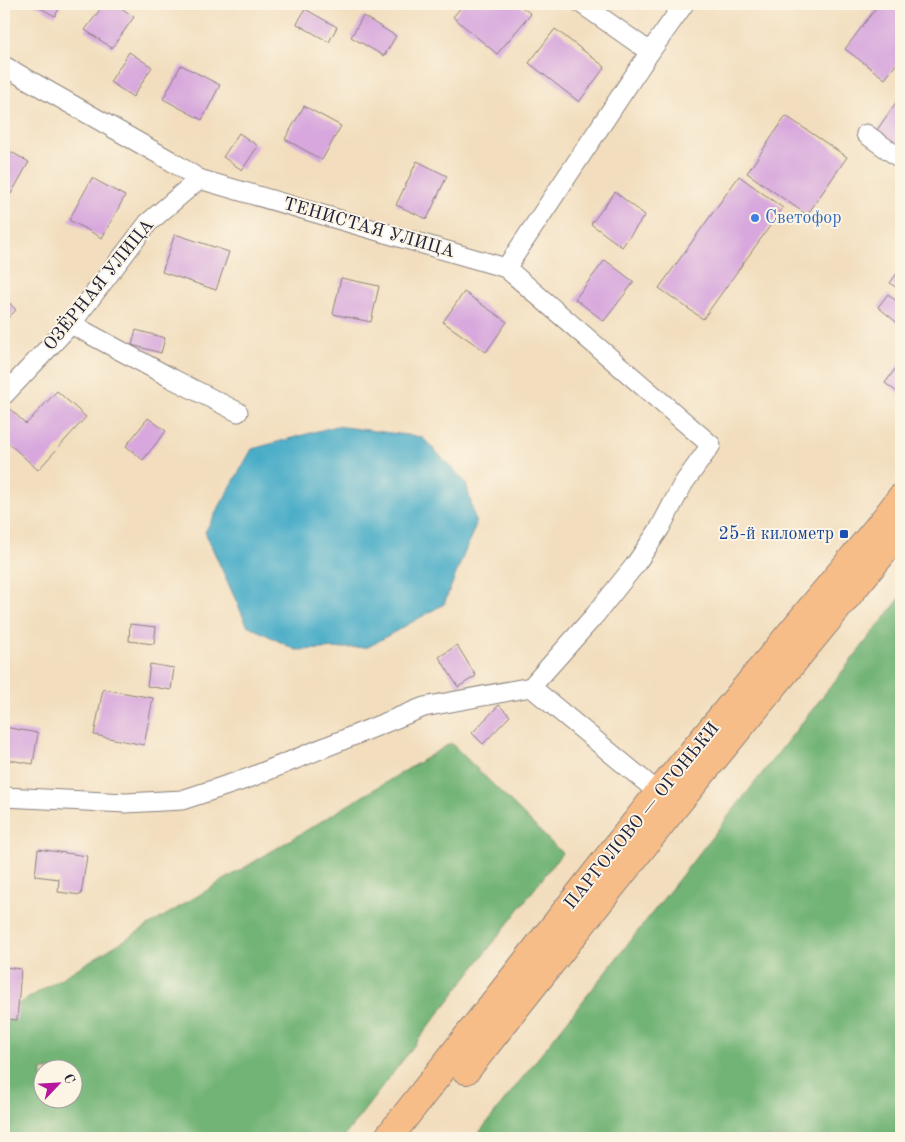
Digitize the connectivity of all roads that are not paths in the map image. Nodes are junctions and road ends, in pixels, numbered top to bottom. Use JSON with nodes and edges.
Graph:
{"nodes":[{"id":1,"x":582,"y":4,"type":"edge"},
{"id":2,"x":684,"y":4,"type":"edge"},
{"id":3,"x":650,"y":52,"type":"junction"},
{"id":4,"x":4,"y":66,"type":"edge"},
{"id":5,"x":866,"y":134,"type":"dead end"},
{"id":6,"x":901,"y":159,"type":"edge"},
{"id":7,"x":199,"y":179,"type":"junction"},
{"id":8,"x":506,"y":268,"type":"junction"},
{"id":9,"x":71,"y":324,"type":"junction"},
{"id":10,"x":4,"y":394,"type":"edge"},
{"id":11,"x":238,"y":412,"type":"dead end"},
{"id":12,"x":901,"y":498,"type":"edge"},
{"id":13,"x":901,"y":530,"type":"edge"},
{"id":14,"x":531,"y":687,"type":"junction"},
{"id":15,"x":659,"y":793,"type":"junction"},
{"id":16,"x":4,"y":797,"type":"edge"},
{"id":17,"x":388,"y":1138,"type":"edge"},
{"id":18,"x":412,"y":1138,"type":"edge"}],
"edges":[{"from":1,"to":3,"type":"street"},
{"from":2,"to":3,"type":"street"},
{"from":3,"to":8,"type":"street"},
{"from":4,"to":7,"type":"street","name":"ТЕНИСТАЯ УЛИЦА"},
{"from":5,"to":6,"type":"street"},
{"from":7,"to":8,"type":"street","name":"ТЕНИСТАЯ УЛИЦА"},
{"from":7,"to":9,"type":"street","name":"ОЗЁРНАЯ УЛИЦА"},
{"from":8,"to":14,"type":"street"},
{"from":9,"to":10,"type":"street","name":"ОЗЁРНАЯ УЛИЦА"},
{"from":9,"to":11,"type":"street"},
{"from":12,"to":15,"type":"main road","name":"ПАРГОЛОВО — ОГОНЬКИ"},
{"from":13,"to":18,"type":"main road","name":"ПАРГОЛОВО — ОГОНЬКИ"},
{"from":14,"to":15,"type":"street"},
{"from":14,"to":16,"type":"street"},
{"from":15,"to":17,"type":"main road","name":"ПАРГОЛОВО — ОГОНЬКИ"}]}
